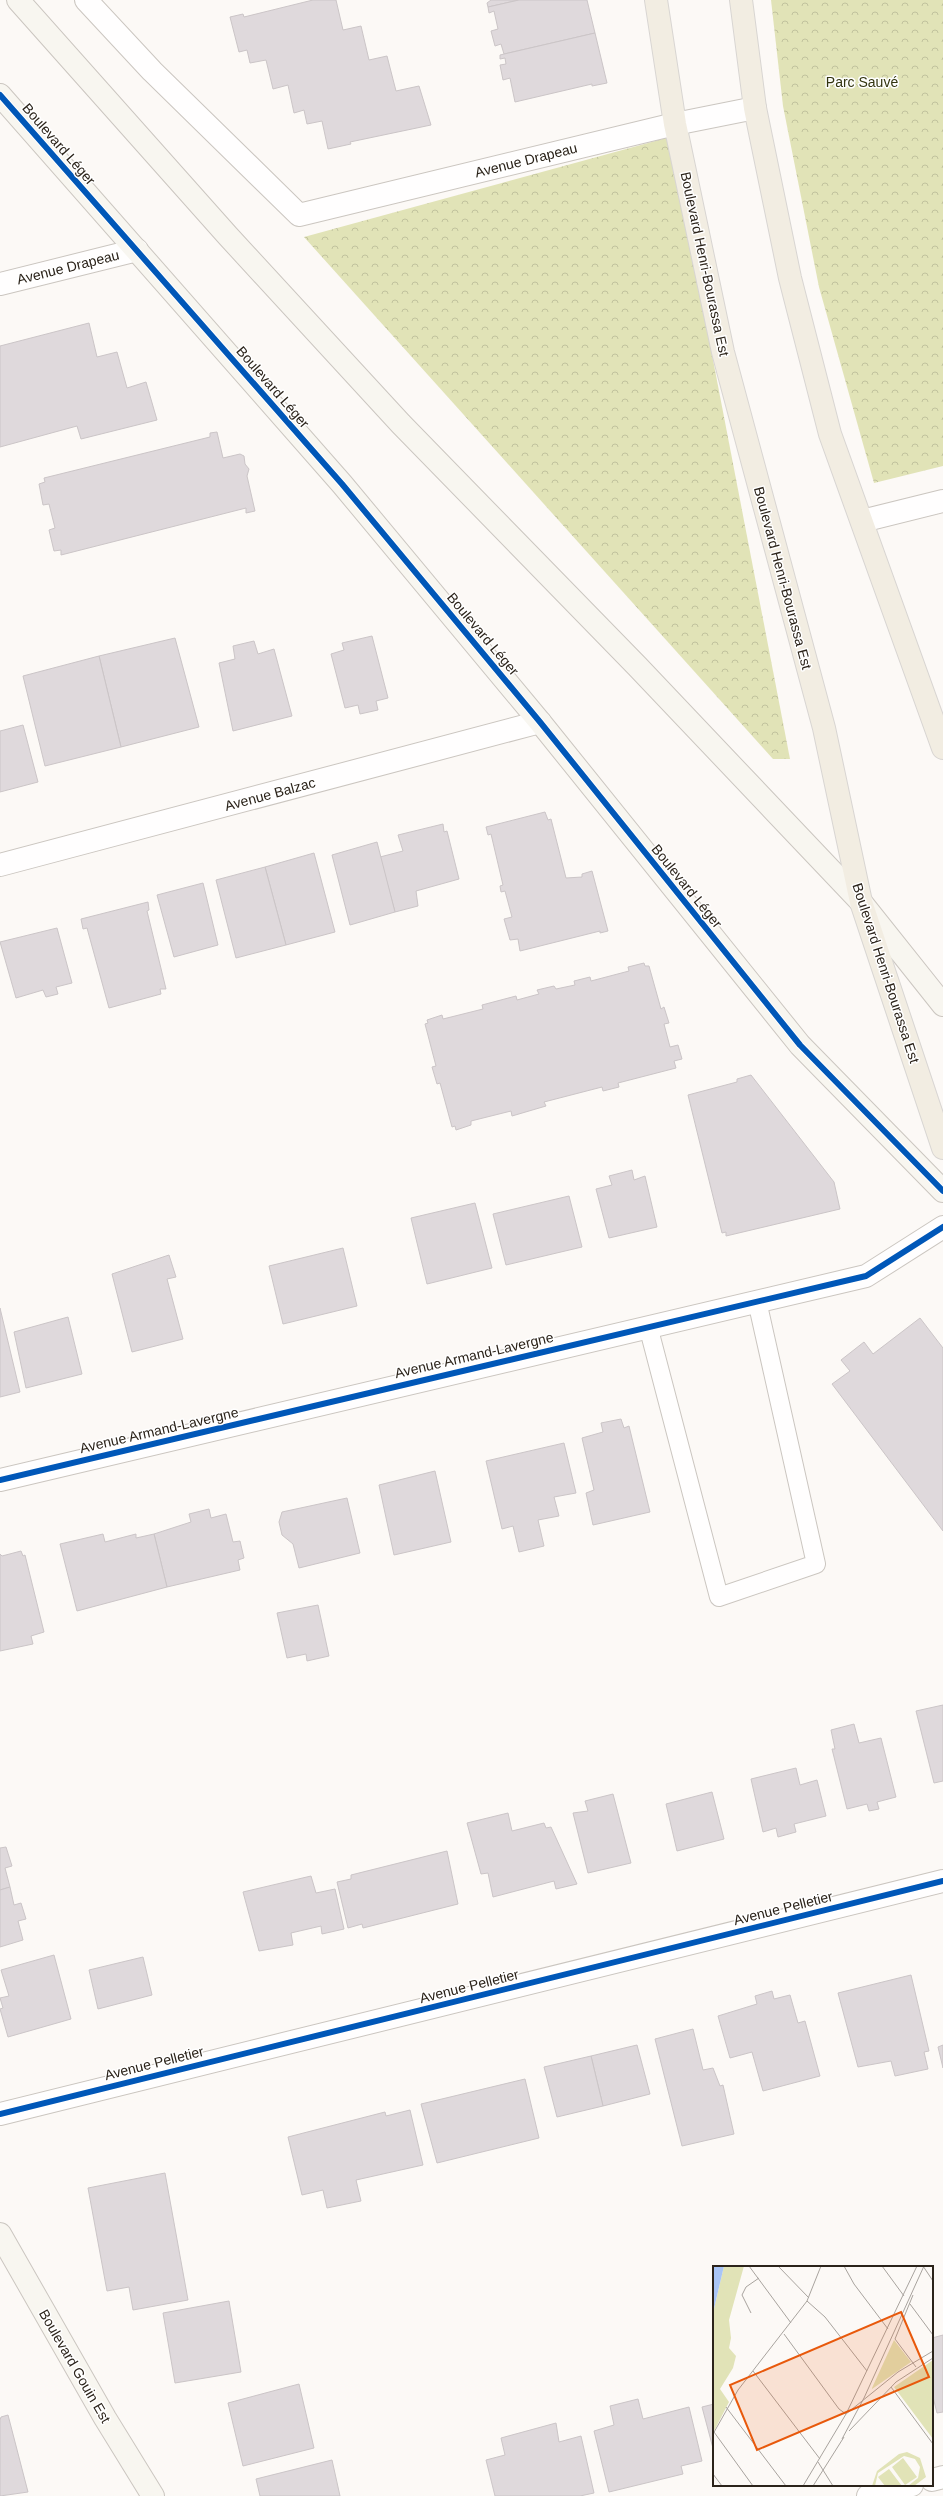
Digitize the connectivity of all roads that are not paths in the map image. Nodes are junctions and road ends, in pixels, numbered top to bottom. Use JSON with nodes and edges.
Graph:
{"nodes":[{"id":1,"x":18,"y":0,"type":"edge"},
{"id":2,"x":86,"y":0,"type":"edge"},
{"id":3,"x":656,"y":0,"type":"edge"},
{"id":4,"x":740,"y":0,"type":"edge"},
{"id":5,"x":0,"y":95,"type":"edge"},
{"id":6,"x":755,"y":108,"type":"junction"},
{"id":7,"x":675,"y":124,"type":"junction"},
{"id":8,"x":137,"y":250,"type":"junction"},
{"id":9,"x":0,"y":284,"type":"edge"},
{"id":10,"x":943,"y":501,"type":"edge"},
{"id":11,"x":862,"y":521,"type":"junction"},
{"id":12,"x":540,"y":722,"type":"junction"},
{"id":13,"x":943,"y":748,"type":"edge"},
{"id":14,"x":0,"y":865,"type":"edge"},
{"id":15,"x":861,"y":902,"type":"junction"},
{"id":16,"x":943,"y":1005,"type":"edge"},
{"id":17,"x":943,"y":1148,"type":"edge"},
{"id":18,"x":943,"y":1191,"type":"edge"},
{"id":19,"x":943,"y":1227,"type":"edge"},
{"id":20,"x":757,"y":1301,"type":"junction"},
{"id":21,"x":648,"y":1326,"type":"junction"},
{"id":22,"x":0,"y":1480,"type":"edge"},
{"id":23,"x":943,"y":1881,"type":"edge"},
{"id":24,"x":0,"y":2114,"type":"edge"},
{"id":25,"x":0,"y":2234,"type":"edge"},
{"id":26,"x":943,"y":2477,"type":"edge"},
{"id":27,"x":933,"y":2480,"type":"edge"},
{"id":28,"x":908,"y":2486,"type":"edge"},
{"id":29,"x":153,"y":2496,"type":"edge"},
{"id":30,"x":868,"y":2496,"type":"edge"}],
"edges":[{"from":1,"to":15,"type":"main road"},
{"from":2,"to":7,"type":"street","name":"Avenue Drapeau"},
{"from":3,"to":7,"type":"main road","name":"Boulevard Henri-Bourassa Est"},
{"from":4,"to":6,"type":"main road"},
{"from":5,"to":8,"type":"main road","name":"Boulevard Léger"},
{"from":6,"to":7,"type":"street","name":"Avenue Drapeau"},
{"from":6,"to":11,"type":"main road"},
{"from":7,"to":15,"type":"main road","name":"Boulevard Henri-Bourassa Est"},
{"from":8,"to":9,"type":"street","name":"Avenue Drapeau"},
{"from":8,"to":12,"type":"main road","name":"Boulevard Léger"},
{"from":10,"to":11,"type":"street"},
{"from":11,"to":13,"type":"main road"},
{"from":12,"to":14,"type":"street","name":"Avenue Balzac"},
{"from":12,"to":18,"type":"main road","name":"Boulevard Léger"},
{"from":15,"to":16,"type":"main road"},
{"from":15,"to":17,"type":"main road","name":"Boulevard Henri-Bourassa Est"},
{"from":19,"to":20,"type":"street","name":"Avenue Armand-Lavergne"},
{"from":20,"to":21,"type":"street","name":"Avenue Armand-Lavergne"},
{"from":20,"to":21,"type":"lane"},
{"from":21,"to":22,"type":"street","name":"Avenue Armand-Lavergne"},
{"from":23,"to":24,"type":"street","name":"Avenue Pelletier"},
{"from":25,"to":29,"type":"main road","name":"Boulevard Gouin Est"},
{"from":26,"to":27,"type":"street"},
{"from":28,"to":30,"type":"street"}]}
